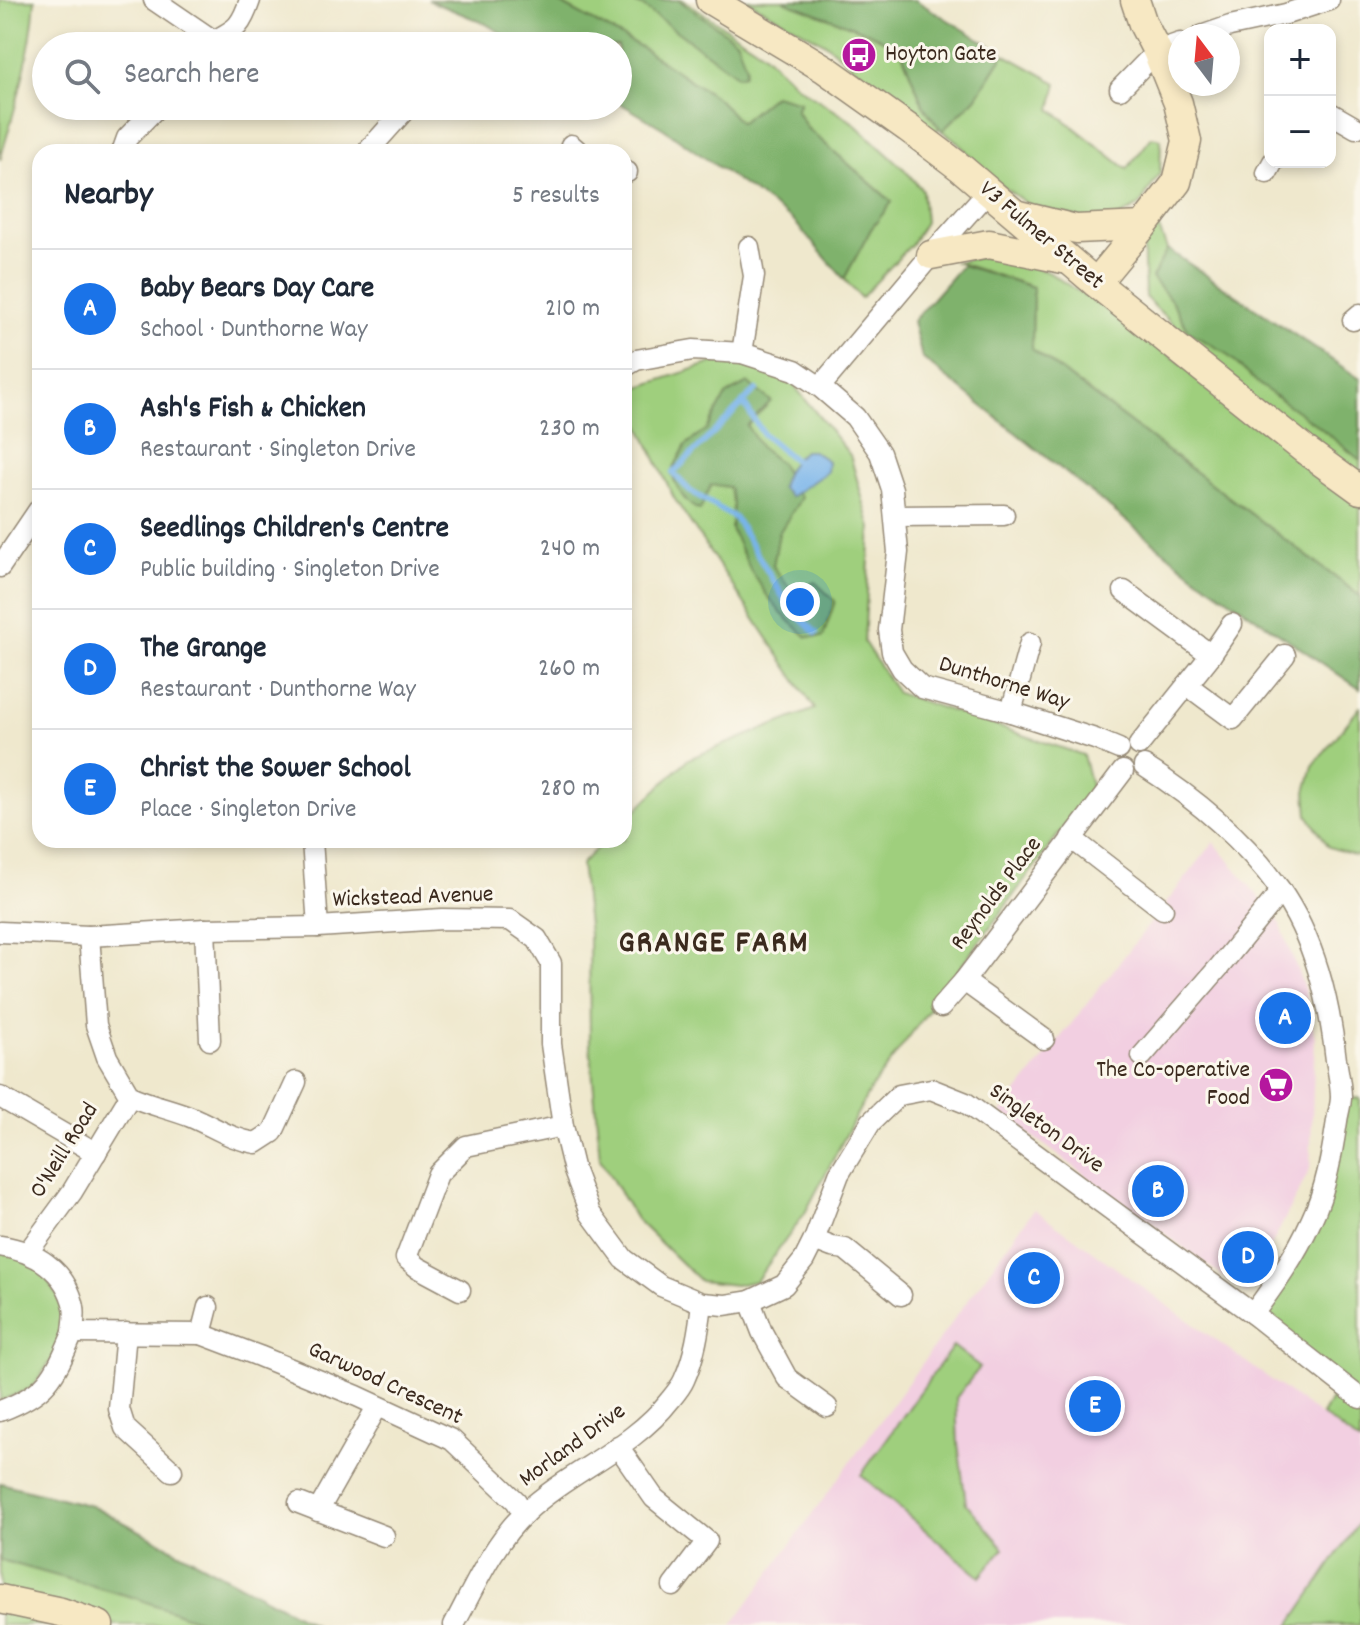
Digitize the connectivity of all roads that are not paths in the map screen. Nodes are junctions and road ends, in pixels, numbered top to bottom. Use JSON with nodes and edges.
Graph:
{"nodes":[{"id":1,"x":154,"y":0,"type":"edge"},
{"id":2,"x":250,"y":0,"type":"edge"},
{"id":3,"x":710,"y":0,"type":"edge"},
{"id":4,"x":1135,"y":0,"type":"edge"},
{"id":5,"x":1329,"y":0,"type":"edge"},
{"id":6,"x":1289,"y":22,"type":"edge"},
{"id":7,"x":1240,"y":25,"type":"edge"},
{"id":8,"x":195,"y":32,"type":"edge"},
{"id":9,"x":230,"y":32,"type":"edge"},
{"id":10,"x":1168,"y":47,"type":"edge"},
{"id":11,"x":1120,"y":89,"type":"dead end"},
{"id":12,"x":1177,"y":96,"type":"edge"},
{"id":13,"x":1336,"y":116,"type":"edge"},
{"id":14,"x":144,"y":120,"type":"edge"},
{"id":15,"x":396,"y":120,"type":"edge"},
{"id":16,"x":1356,"y":128,"type":"dead end"},
{"id":17,"x":125,"y":144,"type":"edge"},
{"id":18,"x":374,"y":144,"type":"edge"},
{"id":19,"x":988,"y":191,"type":"junction"},
{"id":20,"x":1014,"y":214,"type":"junction"},
{"id":21,"x":1143,"y":226,"type":"junction"},
{"id":22,"x":749,"y":247,"type":"dead end"},
{"id":23,"x":931,"y":255,"type":"junction"},
{"id":24,"x":1068,"y":259,"type":"junction"},
{"id":25,"x":1096,"y":283,"type":"junction"},
{"id":26,"x":742,"y":353,"type":"junction"},
{"id":27,"x":632,"y":362,"type":"edge"},
{"id":28,"x":820,"y":387,"type":"junction"},
{"id":29,"x":1360,"y":490,"type":"edge"},
{"id":30,"x":1004,"y":515,"type":"dead end"},
{"id":31,"x":896,"y":516,"type":"junction"},
{"id":32,"x":32,"y":520,"type":"edge"},
{"id":33,"x":0,"y":567,"type":"edge"},
{"id":34,"x":1124,"y":591,"type":"dead end"},
{"id":35,"x":1232,"y":624,"type":"dead end"},
{"id":36,"x":1030,"y":643,"type":"dead end"},
{"id":37,"x":1211,"y":655,"type":"junction"},
{"id":38,"x":1285,"y":655,"type":"dead end"},
{"id":39,"x":1187,"y":685,"type":"junction"},
{"id":40,"x":1011,"y":712,"type":"junction"},
{"id":41,"x":1129,"y":747,"type":"junction"},
{"id":42,"x":1144,"y":766,"type":"junction"},
{"id":43,"x":1123,"y":771,"type":"junction"},
{"id":44,"x":1071,"y":838,"type":"junction"},
{"id":45,"x":313,"y":848,"type":"edge"},
{"id":46,"x":1281,"y":891,"type":"junction"},
{"id":47,"x":1163,"y":909,"type":"dead end"},
{"id":48,"x":318,"y":927,"type":"junction"},
{"id":49,"x":205,"y":929,"type":"junction"},
{"id":50,"x":0,"y":932,"type":"edge"},
{"id":51,"x":89,"y":936,"type":"junction"},
{"id":52,"x":964,"y":981,"type":"junction"},
{"id":53,"x":941,"y":1007,"type":"dead end"},
{"id":54,"x":1044,"y":1039,"type":"dead end"},
{"id":55,"x":210,"y":1040,"type":"dead end"},
{"id":56,"x":1142,"y":1056,"type":"dead end"},
{"id":57,"x":296,"y":1082,"type":"dead end"},
{"id":58,"x":130,"y":1096,"type":"junction"},
{"id":59,"x":0,"y":1097,"type":"edge"},
{"id":60,"x":1350,"y":1098,"type":"edge"},
{"id":61,"x":563,"y":1126,"type":"junction"},
{"id":62,"x":96,"y":1153,"type":"junction"},
{"id":63,"x":814,"y":1240,"type":"junction"},
{"id":64,"x":0,"y":1246,"type":"edge"},
{"id":65,"x":28,"y":1252,"type":"junction"},
{"id":66,"x":460,"y":1290,"type":"dead end"},
{"id":67,"x":901,"y":1295,"type":"dead end"},
{"id":68,"x":750,"y":1301,"type":"junction"},
{"id":69,"x":702,"y":1303,"type":"junction"},
{"id":70,"x":208,"y":1307,"type":"dead end"},
{"id":71,"x":1253,"y":1314,"type":"junction"},
{"id":72,"x":73,"y":1333,"type":"junction"},
{"id":73,"x":126,"y":1333,"type":"junction"},
{"id":74,"x":201,"y":1334,"type":"junction"},
{"id":75,"x":1360,"y":1398,"type":"edge"},
{"id":76,"x":377,"y":1407,"type":"junction"},
{"id":77,"x":827,"y":1407,"type":"dead end"},
{"id":78,"x":0,"y":1411,"type":"edge"},
{"id":79,"x":618,"y":1446,"type":"junction"},
{"id":80,"x":172,"y":1471,"type":"dead end"},
{"id":81,"x":299,"y":1503,"type":"dead end"},
{"id":82,"x":318,"y":1511,"type":"junction"},
{"id":83,"x":524,"y":1514,"type":"junction"},
{"id":84,"x":384,"y":1536,"type":"dead end"},
{"id":85,"x":673,"y":1586,"type":"dead end"},
{"id":86,"x":0,"y":1599,"type":"edge"},
{"id":87,"x":0,"y":1609,"type":"edge"},
{"id":88,"x":44,"y":1625,"type":"edge"},
{"id":89,"x":99,"y":1625,"type":"edge"},
{"id":90,"x":454,"y":1625,"type":"edge"}],
"edges":[{"from":1,"to":8,"type":"street"},
{"from":2,"to":9,"type":"street"},
{"from":3,"to":19,"type":"street","name":"V3 Fulmer Street"},
{"from":4,"to":10,"type":"street"},
{"from":5,"to":6,"type":"street"},
{"from":6,"to":7,"type":"street"},
{"from":10,"to":11,"type":"street"},
{"from":12,"to":21,"type":"street"},
{"from":13,"to":16,"type":"street"},
{"from":14,"to":17,"type":"street"},
{"from":15,"to":18,"type":"street"},
{"from":19,"to":20,"type":"street","name":"V3 Fulmer Street"},
{"from":19,"to":23,"type":"street"},
{"from":20,"to":21,"type":"street"},
{"from":20,"to":24,"type":"street","name":"V3 Fulmer Street"},
{"from":21,"to":25,"type":"street"},
{"from":22,"to":26,"type":"street"},
{"from":23,"to":24,"type":"street"},
{"from":23,"to":28,"type":"street"},
{"from":24,"to":25,"type":"street","name":"V3 Fulmer Street"},
{"from":25,"to":29,"type":"street","name":"V3 Fulmer Street"},
{"from":26,"to":27,"type":"street","name":"Dunthorne Way"},
{"from":26,"to":28,"type":"street","name":"Dunthorne Way"},
{"from":28,"to":31,"type":"street","name":"Dunthorne Way"},
{"from":30,"to":31,"type":"street"},
{"from":31,"to":40,"type":"street","name":"Dunthorne Way"},
{"from":32,"to":33,"type":"street"},
{"from":34,"to":37,"type":"street"},
{"from":35,"to":37,"type":"street"},
{"from":36,"to":40,"type":"street"},
{"from":37,"to":39,"type":"street"},
{"from":38,"to":39,"type":"street"},
{"from":39,"to":41,"type":"street"},
{"from":40,"to":41,"type":"street","name":"Dunthorne Way"},
{"from":41,"to":42,"type":"street"},
{"from":41,"to":43,"type":"street"},
{"from":42,"to":43,"type":"street"},
{"from":42,"to":46,"type":"street"},
{"from":43,"to":44,"type":"street","name":"Reynolds Place"},
{"from":44,"to":47,"type":"street","name":"Reynolds Place"},
{"from":44,"to":52,"type":"street","name":"Reynolds Place"},
{"from":45,"to":48,"type":"street"},
{"from":46,"to":56,"type":"street"},
{"from":46,"to":60,"type":"street"},
{"from":48,"to":49,"type":"street","name":"Wickstead Avenue"},
{"from":48,"to":61,"type":"street","name":"Wickstead Avenue"},
{"from":49,"to":51,"type":"street","name":"Wickstead Avenue"},
{"from":49,"to":55,"type":"street"},
{"from":50,"to":51,"type":"street","name":"Wickstead Avenue"},
{"from":51,"to":58,"type":"street","name":"O'Neill Road"},
{"from":52,"to":53,"type":"street","name":"Reynolds Place"},
{"from":52,"to":54,"type":"street","name":"Reynolds Place"},
{"from":57,"to":58,"type":"street"},
{"from":58,"to":62,"type":"street","name":"O'Neill Road"},
{"from":59,"to":62,"type":"street"},
{"from":60,"to":71,"type":"street"},
{"from":61,"to":66,"type":"street"},
{"from":61,"to":69,"type":"street","name":"Wickstead Avenue"},
{"from":62,"to":65,"type":"street","name":"O'Neill Road"},
{"from":63,"to":67,"type":"street"},
{"from":63,"to":68,"type":"street","name":"Singleton Drive"},
{"from":63,"to":71,"type":"street","name":"Singleton Drive"},
{"from":64,"to":65,"type":"street"},
{"from":65,"to":72,"type":"street"},
{"from":68,"to":69,"type":"street","name":"Singleton Drive"},
{"from":68,"to":77,"type":"street"},
{"from":69,"to":79,"type":"street","name":"Morland Drive"},
{"from":70,"to":74,"type":"street"},
{"from":71,"to":75,"type":"street","name":"Singleton Drive"},
{"from":72,"to":73,"type":"street","name":"Garwood Crescent"},
{"from":72,"to":78,"type":"street"},
{"from":73,"to":74,"type":"street","name":"Garwood Crescent"},
{"from":73,"to":80,"type":"street"},
{"from":74,"to":76,"type":"street","name":"Garwood Crescent"},
{"from":76,"to":82,"type":"street"},
{"from":76,"to":83,"type":"street","name":"Garwood Crescent"},
{"from":79,"to":83,"type":"street","name":"Morland Drive"},
{"from":79,"to":85,"type":"street"},
{"from":81,"to":82,"type":"street"},
{"from":82,"to":84,"type":"street"},
{"from":83,"to":90,"type":"street","name":"Morland Drive"},
{"from":86,"to":89,"type":"street"},
{"from":87,"to":88,"type":"street"}]}
